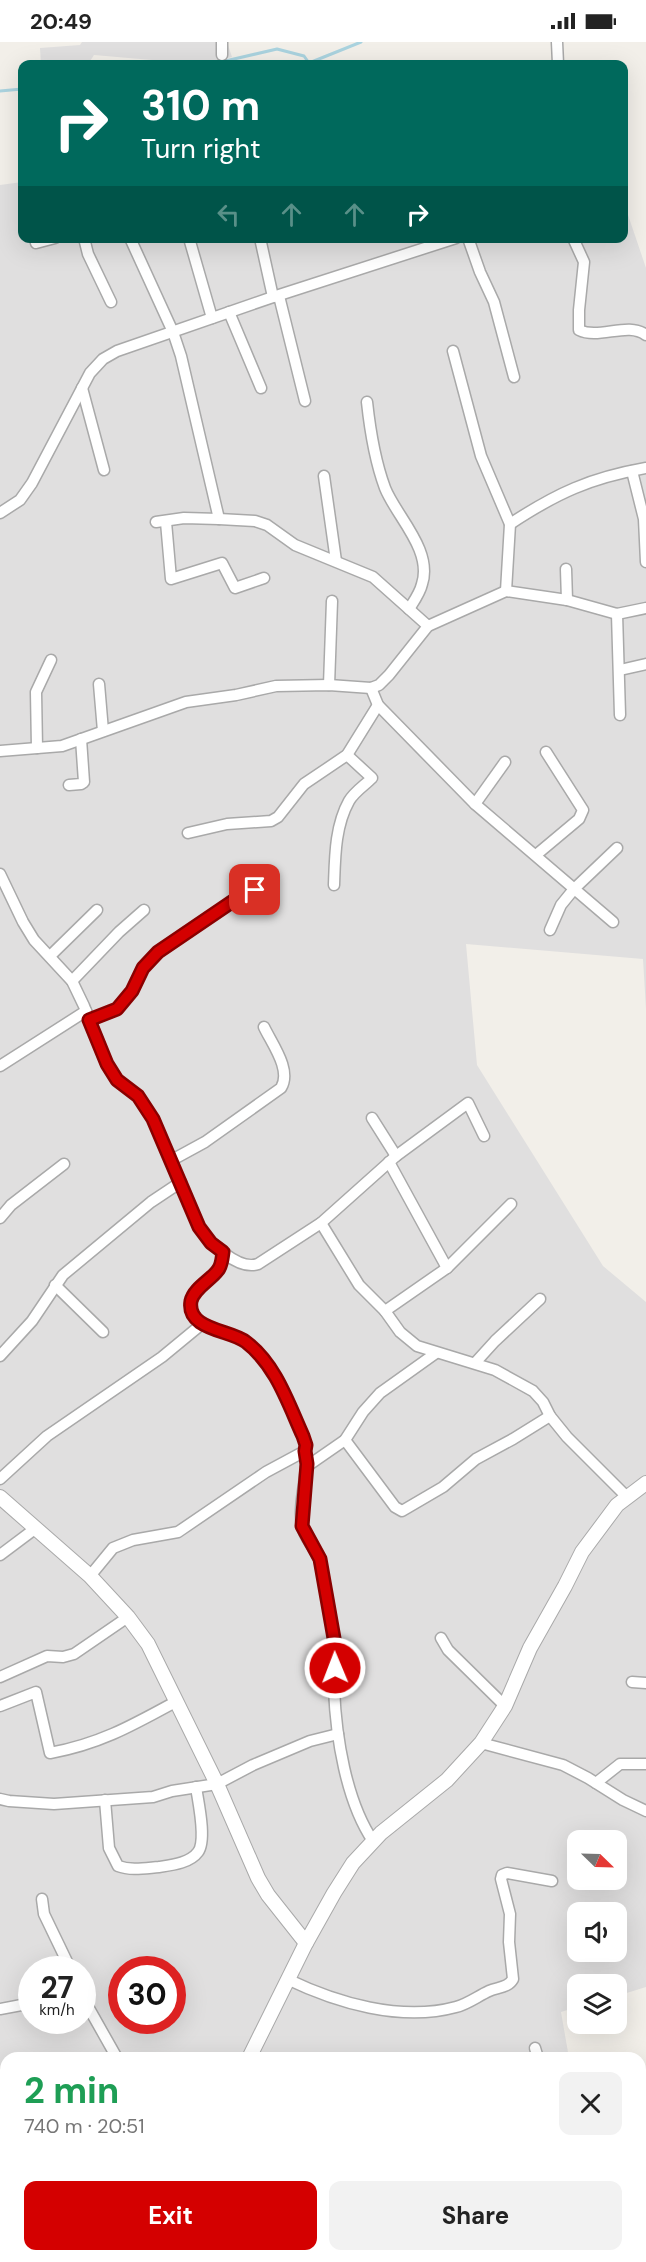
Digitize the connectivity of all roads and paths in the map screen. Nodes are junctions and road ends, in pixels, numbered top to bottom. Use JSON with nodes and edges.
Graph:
{"nodes":[{"id":1,"x":222,"y":42,"type":"edge"},
{"id":2,"x":557,"y":42,"type":"edge"},
{"id":3,"x":222,"y":55,"type":"dead end"},
{"id":4,"x":558,"y":60,"type":"edge"},
{"id":5,"x":85,"y":243,"type":"edge"},
{"id":6,"x":132,"y":243,"type":"edge"},
{"id":7,"x":190,"y":243,"type":"edge"},
{"id":8,"x":261,"y":243,"type":"edge"},
{"id":9,"x":440,"y":243,"type":"edge"},
{"id":10,"x":470,"y":243,"type":"edge"},
{"id":11,"x":575,"y":243,"type":"edge"},
{"id":12,"x":276,"y":296,"type":"junction"},
{"id":13,"x":111,"y":302,"type":"dead end"},
{"id":14,"x":229,"y":312,"type":"junction"},
{"id":15,"x":212,"y":318,"type":"junction"},
{"id":16,"x":173,"y":332,"type":"junction"},
{"id":17,"x":646,"y":335,"type":"edge"},
{"id":18,"x":453,"y":351,"type":"dead end"},
{"id":19,"x":514,"y":377,"type":"dead end"},
{"id":20,"x":82,"y":388,"type":"junction"},
{"id":21,"x":261,"y":388,"type":"dead end"},
{"id":22,"x":305,"y":401,"type":"dead end"},
{"id":23,"x":367,"y":402,"type":"dead end"},
{"id":24,"x":646,"y":468,"type":"edge"},
{"id":25,"x":104,"y":470,"type":"dead end"},
{"id":26,"x":632,"y":471,"type":"junction"},
{"id":27,"x":324,"y":476,"type":"dead end"},
{"id":28,"x":0,"y":513,"type":"edge"},
{"id":29,"x":219,"y":519,"type":"junction"},
{"id":30,"x":510,"y":524,"type":"junction"},
{"id":31,"x":336,"y":561,"type":"junction"},
{"id":32,"x":646,"y":562,"type":"edge"},
{"id":33,"x":566,"y":569,"type":"dead end"},
{"id":34,"x":264,"y":578,"type":"dead end"},
{"id":35,"x":506,"y":591,"type":"junction"},
{"id":36,"x":567,"y":600,"type":"junction"},
{"id":37,"x":332,"y":601,"type":"dead end"},
{"id":38,"x":646,"y":608,"type":"edge"},
{"id":39,"x":409,"y":609,"type":"junction"},
{"id":40,"x":617,"y":614,"type":"junction"},
{"id":41,"x":428,"y":626,"type":"junction"},
{"id":42,"x":51,"y":660,"type":"dead end"},
{"id":43,"x":646,"y":664,"type":"edge"},
{"id":44,"x":620,"y":670,"type":"junction"},
{"id":45,"x":99,"y":684,"type":"dead end"},
{"id":46,"x":329,"y":685,"type":"junction"},
{"id":47,"x":371,"y":688,"type":"junction"},
{"id":48,"x":378,"y":705,"type":"junction"},
{"id":49,"x":620,"y":715,"type":"dead end"},
{"id":50,"x":103,"y":731,"type":"junction"},
{"id":51,"x":81,"y":739,"type":"junction"},
{"id":52,"x":37,"y":748,"type":"junction"},
{"id":53,"x":0,"y":751,"type":"edge"},
{"id":54,"x":546,"y":752,"type":"dead end"},
{"id":55,"x":347,"y":755,"type":"junction"},
{"id":56,"x":505,"y":762,"type":"dead end"},
{"id":57,"x":69,"y":785,"type":"dead end"},
{"id":58,"x":475,"y":804,"type":"junction"},
{"id":59,"x":189,"y":833,"type":"dead end"},
{"id":60,"x":617,"y":848,"type":"dead end"},
{"id":61,"x":537,"y":855,"type":"junction"},
{"id":62,"x":0,"y":874,"type":"edge"},
{"id":63,"x":271,"y":884,"type":"dead end"},
{"id":64,"x":334,"y":885,"type":"dead end"},
{"id":65,"x":574,"y":889,"type":"junction"},
{"id":66,"x":97,"y":910,"type":"dead end"},
{"id":67,"x":144,"y":910,"type":"dead end"},
{"id":68,"x":613,"y":922,"type":"dead end"},
{"id":69,"x":550,"y":930,"type":"dead end"},
{"id":70,"x":50,"y":956,"type":"junction"},
{"id":71,"x":72,"y":981,"type":"junction"},
{"id":72,"x":88,"y":1016,"type":"junction"},
{"id":73,"x":264,"y":1027,"type":"dead end"},
{"id":74,"x":0,"y":1066,"type":"edge"},
{"id":75,"x":372,"y":1118,"type":"dead end"},
{"id":76,"x":484,"y":1136,"type":"dead end"},
{"id":77,"x":393,"y":1159,"type":"junction"},
{"id":78,"x":172,"y":1160,"type":"junction"},
{"id":79,"x":64,"y":1164,"type":"dead end"},
{"id":80,"x":181,"y":1182,"type":"junction"},
{"id":81,"x":511,"y":1204,"type":"dead end"},
{"id":82,"x":0,"y":1218,"type":"edge"},
{"id":83,"x":321,"y":1223,"type":"junction"},
{"id":84,"x":223,"y":1252,"type":"junction"},
{"id":85,"x":447,"y":1268,"type":"junction"},
{"id":86,"x":55,"y":1285,"type":"junction"},
{"id":87,"x":540,"y":1299,"type":"dead end"},
{"id":88,"x":385,"y":1311,"type":"junction"},
{"id":89,"x":202,"y":1324,"type":"junction"},
{"id":90,"x":103,"y":1332,"type":"dead end"},
{"id":91,"x":436,"y":1353,"type":"junction"},
{"id":92,"x":0,"y":1356,"type":"edge"},
{"id":93,"x":475,"y":1363,"type":"junction"},
{"id":94,"x":550,"y":1416,"type":"junction"},
{"id":95,"x":345,"y":1440,"type":"junction"},
{"id":96,"x":305,"y":1451,"type":"junction"},
{"id":97,"x":306,"y":1467,"type":"junction"},
{"id":98,"x":0,"y":1479,"type":"edge"},
{"id":99,"x":646,"y":1483,"type":"edge"},
{"id":100,"x":626,"y":1496,"type":"junction"},
{"id":101,"x":0,"y":1497,"type":"edge"},
{"id":102,"x":36,"y":1528,"type":"junction"},
{"id":103,"x":0,"y":1555,"type":"edge"},
{"id":104,"x":90,"y":1576,"type":"junction"},
{"id":105,"x":128,"y":1617,"type":"junction"},
{"id":106,"x":441,"y":1638,"type":"dead end"},
{"id":107,"x":0,"y":1677,"type":"edge"},
{"id":108,"x":632,"y":1682,"type":"dead end"},
{"id":109,"x":646,"y":1683,"type":"edge"},
{"id":110,"x":177,"y":1701,"type":"junction"},
{"id":111,"x":0,"y":1706,"type":"edge"},
{"id":112,"x":505,"y":1706,"type":"junction"},
{"id":113,"x":338,"y":1734,"type":"junction"},
{"id":114,"x":481,"y":1743,"type":"junction"},
{"id":115,"x":646,"y":1764,"type":"edge"},
{"id":116,"x":596,"y":1783,"type":"junction"},
{"id":117,"x":217,"y":1784,"type":"junction"},
{"id":118,"x":196,"y":1787,"type":"junction"},
{"id":119,"x":0,"y":1798,"type":"edge"},
{"id":120,"x":105,"y":1800,"type":"junction"},
{"id":121,"x":646,"y":1810,"type":"edge"},
{"id":122,"x":374,"y":1841,"type":"junction"},
{"id":123,"x":552,"y":1881,"type":"dead end"},
{"id":124,"x":42,"y":1899,"type":"dead end"},
{"id":125,"x":306,"y":1943,"type":"junction"},
{"id":126,"x":64,"y":1956,"type":"edge"},
{"id":127,"x":287,"y":1979,"type":"junction"},
{"id":128,"x":18,"y":2006,"type":"edge"},
{"id":129,"x":0,"y":2009,"type":"edge"},
{"id":130,"x":96,"y":2021,"type":"edge"},
{"id":131,"x":114,"y":2052,"type":"edge"},
{"id":132,"x":250,"y":2052,"type":"edge"}],
"edges":[{"from":1,"to":3,"type":"street"},
{"from":2,"to":4,"type":"street"},
{"from":5,"to":13,"type":"street"},
{"from":6,"to":16,"type":"street"},
{"from":7,"to":15,"type":"street"},
{"from":8,"to":12,"type":"street"},
{"from":9,"to":12,"type":"street"},
{"from":10,"to":19,"type":"street"},
{"from":11,"to":17,"type":"street"},
{"from":12,"to":14,"type":"street"},
{"from":12,"to":22,"type":"street"},
{"from":14,"to":15,"type":"street"},
{"from":14,"to":21,"type":"street"},
{"from":15,"to":16,"type":"street"},
{"from":16,"to":20,"type":"street"},
{"from":16,"to":29,"type":"street"},
{"from":18,"to":30,"type":"street"},
{"from":20,"to":25,"type":"street"},
{"from":20,"to":28,"type":"street"},
{"from":23,"to":39,"type":"street"},
{"from":24,"to":26,"type":"street"},
{"from":26,"to":30,"type":"street"},
{"from":26,"to":32,"type":"street"},
{"from":27,"to":31,"type":"street"},
{"from":29,"to":31,"type":"street"},
{"from":29,"to":34,"type":"street"},
{"from":30,"to":35,"type":"street"},
{"from":31,"to":39,"type":"street"},
{"from":33,"to":36,"type":"street"},
{"from":35,"to":36,"type":"street"},
{"from":35,"to":41,"type":"street"},
{"from":36,"to":40,"type":"street"},
{"from":37,"to":46,"type":"street"},
{"from":38,"to":40,"type":"street"},
{"from":39,"to":41,"type":"street"},
{"from":40,"to":44,"type":"street"},
{"from":41,"to":47,"type":"street"},
{"from":42,"to":52,"type":"street"},
{"from":43,"to":44,"type":"street"},
{"from":44,"to":49,"type":"street"},
{"from":45,"to":50,"type":"street"},
{"from":46,"to":47,"type":"street"},
{"from":46,"to":50,"type":"street"},
{"from":47,"to":48,"type":"street"},
{"from":48,"to":55,"type":"street"},
{"from":48,"to":58,"type":"street"},
{"from":50,"to":51,"type":"street"},
{"from":51,"to":52,"type":"street"},
{"from":51,"to":57,"type":"street"},
{"from":52,"to":53,"type":"street"},
{"from":54,"to":61,"type":"street"},
{"from":55,"to":59,"type":"street"},
{"from":55,"to":64,"type":"street"},
{"from":56,"to":58,"type":"street"},
{"from":58,"to":61,"type":"street"},
{"from":60,"to":65,"type":"street"},
{"from":61,"to":65,"type":"street"},
{"from":62,"to":70,"type":"street"},
{"from":63,"to":72,"type":"street"},
{"from":65,"to":68,"type":"street"},
{"from":65,"to":69,"type":"street"},
{"from":66,"to":70,"type":"street"},
{"from":67,"to":71,"type":"street"},
{"from":70,"to":71,"type":"street"},
{"from":71,"to":72,"type":"street"},
{"from":72,"to":74,"type":"street"},
{"from":72,"to":78,"type":"street"},
{"from":73,"to":78,"type":"street"},
{"from":75,"to":77,"type":"street"},
{"from":76,"to":77,"type":"street"},
{"from":77,"to":83,"type":"street"},
{"from":77,"to":85,"type":"street"},
{"from":78,"to":80,"type":"street"},
{"from":79,"to":82,"type":"street"},
{"from":80,"to":84,"type":"street"},
{"from":80,"to":86,"type":"street"},
{"from":81,"to":85,"type":"street"},
{"from":83,"to":84,"type":"street"},
{"from":83,"to":88,"type":"street"},
{"from":84,"to":89,"type":"street"},
{"from":85,"to":88,"type":"street"},
{"from":86,"to":90,"type":"street"},
{"from":86,"to":92,"type":"street"},
{"from":87,"to":93,"type":"street"},
{"from":88,"to":91,"type":"street"},
{"from":89,"to":96,"type":"street"},
{"from":89,"to":98,"type":"street"},
{"from":91,"to":93,"type":"street"},
{"from":91,"to":95,"type":"street"},
{"from":93,"to":94,"type":"street"},
{"from":94,"to":95,"type":"street"},
{"from":94,"to":100,"type":"street"},
{"from":95,"to":97,"type":"street"},
{"from":96,"to":97,"type":"street"},
{"from":96,"to":104,"type":"street"},
{"from":97,"to":113,"type":"street"},
{"from":99,"to":100,"type":"street"},
{"from":100,"to":112,"type":"street"},
{"from":101,"to":102,"type":"street"},
{"from":102,"to":103,"type":"street"},
{"from":102,"to":104,"type":"street"},
{"from":104,"to":105,"type":"street"},
{"from":105,"to":107,"type":"street"},
{"from":105,"to":110,"type":"street"},
{"from":106,"to":112,"type":"street"},
{"from":108,"to":109,"type":"street"},
{"from":110,"to":111,"type":"street"},
{"from":110,"to":117,"type":"street"},
{"from":112,"to":114,"type":"street"},
{"from":113,"to":117,"type":"street"},
{"from":113,"to":122,"type":"street"},
{"from":114,"to":116,"type":"street"},
{"from":114,"to":122,"type":"street"},
{"from":115,"to":116,"type":"street"},
{"from":116,"to":121,"type":"street"},
{"from":117,"to":118,"type":"street"},
{"from":117,"to":125,"type":"street"},
{"from":118,"to":120,"type":"street"},
{"from":118,"to":120,"type":"street"},
{"from":119,"to":120,"type":"street"},
{"from":122,"to":125,"type":"street"},
{"from":123,"to":127,"type":"street"},
{"from":124,"to":126,"type":"street"},
{"from":125,"to":127,"type":"street"},
{"from":127,"to":132,"type":"street"},
{"from":128,"to":129,"type":"street"},
{"from":130,"to":131,"type":"street"}]}
